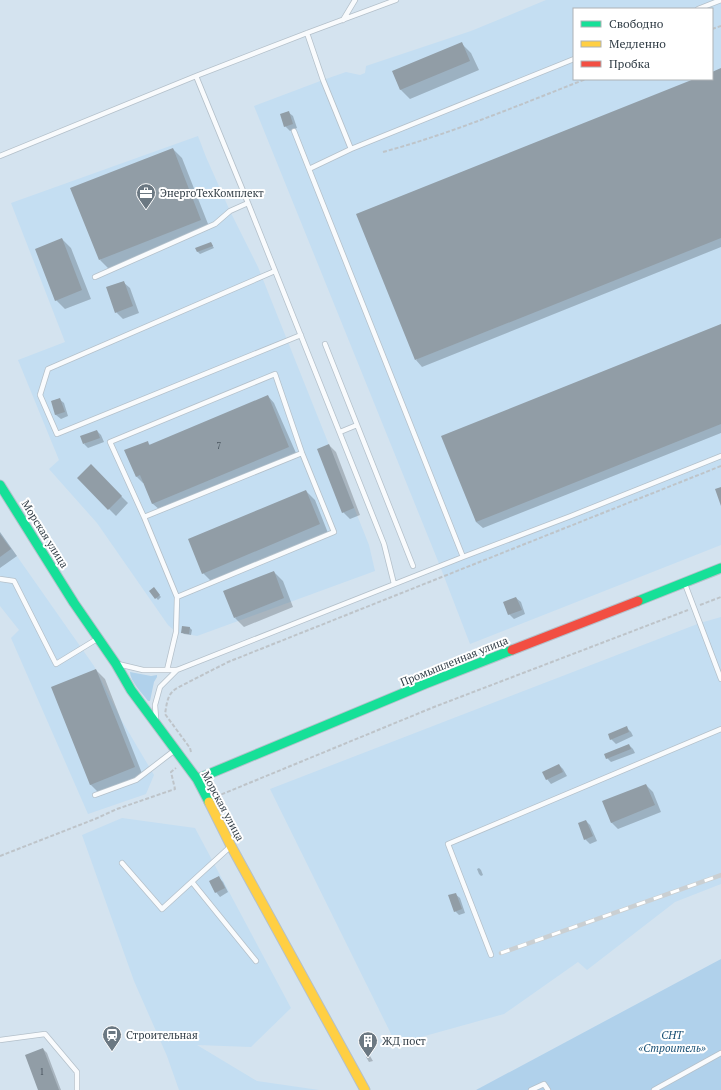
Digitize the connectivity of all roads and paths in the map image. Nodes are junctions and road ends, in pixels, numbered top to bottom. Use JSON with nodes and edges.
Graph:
{"nodes":[{"id":1,"x":355,"y":0,"type":"edge"},
{"id":2,"x":396,"y":0,"type":"edge"},
{"id":3,"x":721,"y":0,"type":"edge"},
{"id":4,"x":701,"y":8,"type":"edge"},
{"id":5,"x":343,"y":20,"type":"junction"},
{"id":6,"x":307,"y":33,"type":"junction"},
{"id":7,"x":573,"y":59,"type":"edge"},
{"id":8,"x":196,"y":76,"type":"junction"},
{"id":9,"x":583,"y":80,"type":"edge"},
{"id":10,"x":294,"y":132,"type":"dead end"},
{"id":11,"x":351,"y":149,"type":"junction"},
{"id":12,"x":384,"y":152,"type":"dead end"},
{"id":13,"x":0,"y":156,"type":"edge"},
{"id":14,"x":309,"y":169,"type":"junction"},
{"id":15,"x":248,"y":203,"type":"junction"},
{"id":16,"x":275,"y":271,"type":"junction"},
{"id":17,"x":95,"y":277,"type":"dead end"},
{"id":18,"x":301,"y":335,"type":"junction"},
{"id":19,"x":325,"y":344,"type":"dead end"},
{"id":20,"x":357,"y":425,"type":"junction"},
{"id":21,"x":340,"y":432,"type":"junction"},
{"id":22,"x":302,"y":453,"type":"junction"},
{"id":23,"x":721,"y":456,"type":"edge"},
{"id":24,"x":721,"y":466,"type":"edge"},
{"id":25,"x":0,"y":485,"type":"edge"},
{"id":26,"x":144,"y":517,"type":"junction"},
{"id":27,"x":463,"y":557,"type":"junction"},
{"id":28,"x":413,"y":566,"type":"dead end"},
{"id":29,"x":721,"y":568,"type":"edge"},
{"id":30,"x":0,"y":579,"type":"edge"},
{"id":31,"x":684,"y":583,"type":"junction"},
{"id":32,"x":394,"y":584,"type":"junction"},
{"id":33,"x":177,"y":597,"type":"junction"},
{"id":34,"x":721,"y":597,"type":"edge"},
{"id":35,"x":693,"y":608,"type":"junction"},
{"id":36,"x":98,"y":638,"type":"junction"},
{"id":37,"x":116,"y":664,"type":"junction"},
{"id":38,"x":167,"y":670,"type":"junction"},
{"id":39,"x":177,"y":670,"type":"junction"},
{"id":40,"x":721,"y":679,"type":"edge"},
{"id":41,"x":157,"y":725,"type":"junction"},
{"id":42,"x":721,"y":729,"type":"edge"},
{"id":43,"x":175,"y":750,"type":"junction"},
{"id":44,"x":184,"y":762,"type":"junction"},
{"id":45,"x":197,"y":779,"type":"junction"},
{"id":46,"x":214,"y":792,"type":"dead end"},
{"id":47,"x":96,"y":795,"type":"dead end"},
{"id":48,"x":231,"y":846,"type":"junction"},
{"id":49,"x":0,"y":856,"type":"edge"},
{"id":50,"x":122,"y":863,"type":"dead end"},
{"id":51,"x":192,"y":882,"type":"junction"},
{"id":52,"x":491,"y":955,"type":"dead end"},
{"id":53,"x":256,"y":961,"type":"dead end"},
{"id":54,"x":0,"y":1040,"type":"edge"},
{"id":55,"x":721,"y":1053,"type":"edge"},
{"id":56,"x":77,"y":1090,"type":"edge"},
{"id":57,"x":366,"y":1090,"type":"edge"},
{"id":58,"x":531,"y":1090,"type":"edge"},
{"id":59,"x":548,"y":1090,"type":"edge"},
{"id":60,"x":654,"y":1090,"type":"edge"}],
"edges":[{"from":1,"to":5,"type":"lane"},
{"from":2,"to":5,"type":"lane"},
{"from":3,"to":4,"type":"lane"},
{"from":5,"to":6,"type":"lane"},
{"from":6,"to":8,"type":"lane"},
{"from":6,"to":11,"type":"lane"},
{"from":7,"to":11,"type":"lane"},
{"from":8,"to":13,"type":"lane"},
{"from":8,"to":15,"type":"lane"},
{"from":9,"to":12,"type":"path"},
{"from":10,"to":14,"type":"lane"},
{"from":11,"to":14,"type":"lane"},
{"from":14,"to":27,"type":"lane"},
{"from":15,"to":16,"type":"lane"},
{"from":15,"to":17,"type":"lane"},
{"from":16,"to":18,"type":"lane"},
{"from":16,"to":18,"type":"lane"},
{"from":18,"to":21,"type":"lane"},
{"from":19,"to":20,"type":"lane"},
{"from":20,"to":21,"type":"lane"},
{"from":20,"to":28,"type":"lane"},
{"from":21,"to":32,"type":"lane"},
{"from":22,"to":26,"type":"lane"},
{"from":22,"to":26,"type":"lane"},
{"from":22,"to":33,"type":"lane"},
{"from":23,"to":27,"type":"lane"},
{"from":24,"to":44,"type":"path"},
{"from":25,"to":36,"type":"street","name":"Морская улица"},
{"from":26,"to":33,"type":"lane"},
{"from":27,"to":32,"type":"lane"},
{"from":29,"to":31,"type":"street","name":"Промышленная улица"},
{"from":30,"to":36,"type":"lane"},
{"from":31,"to":35,"type":"lane"},
{"from":31,"to":45,"type":"street","name":"Промышленная улица"},
{"from":32,"to":39,"type":"lane"},
{"from":33,"to":38,"type":"lane"},
{"from":34,"to":35,"type":"path"},
{"from":35,"to":40,"type":"lane"},
{"from":35,"to":46,"type":"path"},
{"from":36,"to":37,"type":"street","name":"Морская улица"},
{"from":37,"to":38,"type":"lane"},
{"from":37,"to":41,"type":"street","name":"Морская улица"},
{"from":38,"to":39,"type":"lane"},
{"from":39,"to":41,"type":"lane"},
{"from":41,"to":43,"type":"street","name":"Морская улица"},
{"from":42,"to":52,"type":"lane"},
{"from":43,"to":44,"type":"street","name":"Морская улица"},
{"from":43,"to":47,"type":"lane"},
{"from":44,"to":45,"type":"street","name":"Морская улица"},
{"from":44,"to":49,"type":"path"},
{"from":45,"to":48,"type":"street","name":"Морская улица"},
{"from":48,"to":51,"type":"lane"},
{"from":48,"to":57,"type":"street","name":"Морская улица"},
{"from":50,"to":51,"type":"lane"},
{"from":51,"to":53,"type":"lane"},
{"from":54,"to":56,"type":"lane"},
{"from":55,"to":60,"type":"lane"},
{"from":58,"to":59,"type":"lane"}]}
